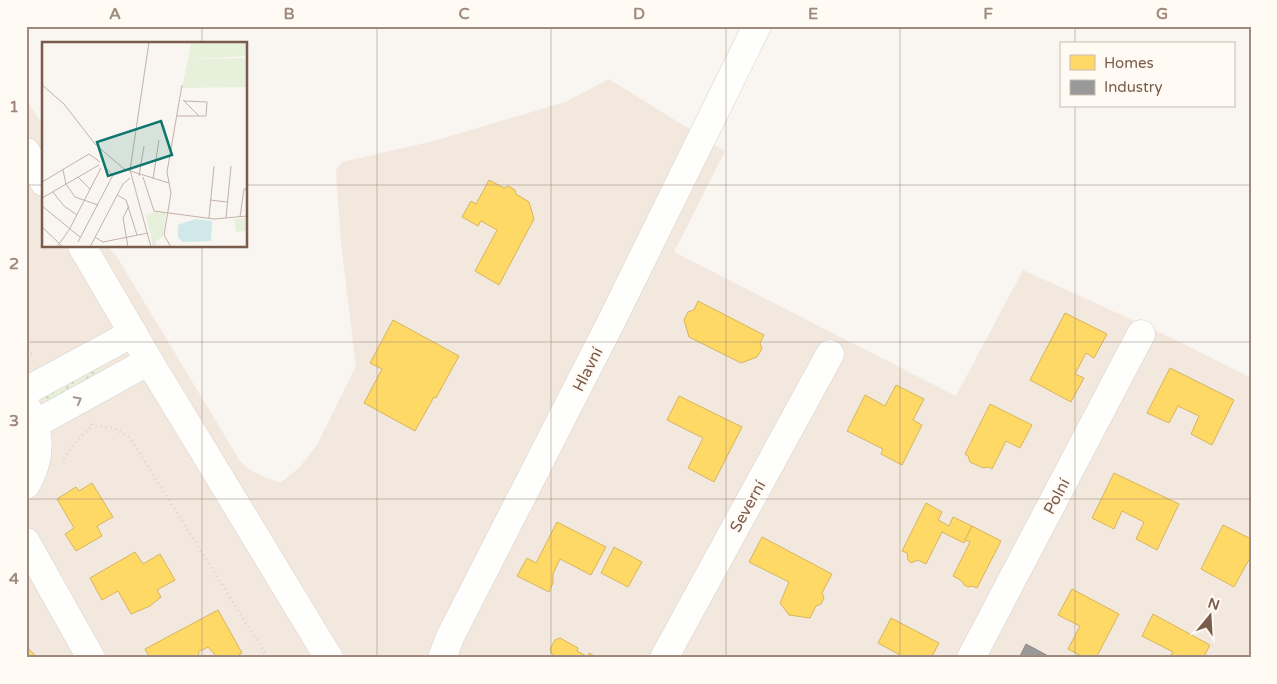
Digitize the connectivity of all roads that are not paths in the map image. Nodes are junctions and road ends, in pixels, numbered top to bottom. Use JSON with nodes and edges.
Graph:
{"nodes":[{"id":1,"x":757,"y":26,"type":"edge"},
{"id":2,"x":26,"y":152,"type":"edge"},
{"id":3,"x":42,"y":179,"type":"edge"},
{"id":4,"x":83,"y":248,"type":"edge"},
{"id":5,"x":133,"y":333,"type":"junction"},
{"id":6,"x":1141,"y":334,"type":"dead end"},
{"id":7,"x":830,"y":354,"type":"dead end"},
{"id":8,"x":150,"y":361,"type":"junction"},
{"id":9,"x":26,"y":391,"type":"edge"},
{"id":10,"x":30,"y":415,"type":"edge"},
{"id":11,"x":26,"y":484,"type":"edge"},
{"id":12,"x":26,"y":542,"type":"edge"},
{"id":13,"x":91,"y":658,"type":"edge"},
{"id":14,"x":329,"y":658,"type":"edge"},
{"id":15,"x":442,"y":658,"type":"edge"},
{"id":16,"x":664,"y":658,"type":"edge"},
{"id":17,"x":971,"y":658,"type":"edge"}],
"edges":[{"from":1,"to":15,"type":"street","name":"Hlavní"},
{"from":2,"to":3,"type":"street"},
{"from":4,"to":5,"type":"street"},
{"from":5,"to":8,"type":"street"},
{"from":5,"to":9,"type":"street"},
{"from":6,"to":17,"type":"street","name":"Polní"},
{"from":7,"to":16,"type":"street","name":"Severní"},
{"from":10,"to":8,"type":"street","one_way":true},
{"from":8,"to":14,"type":"street"},
{"from":10,"to":11,"type":"street"},
{"from":12,"to":13,"type":"street"}]}
